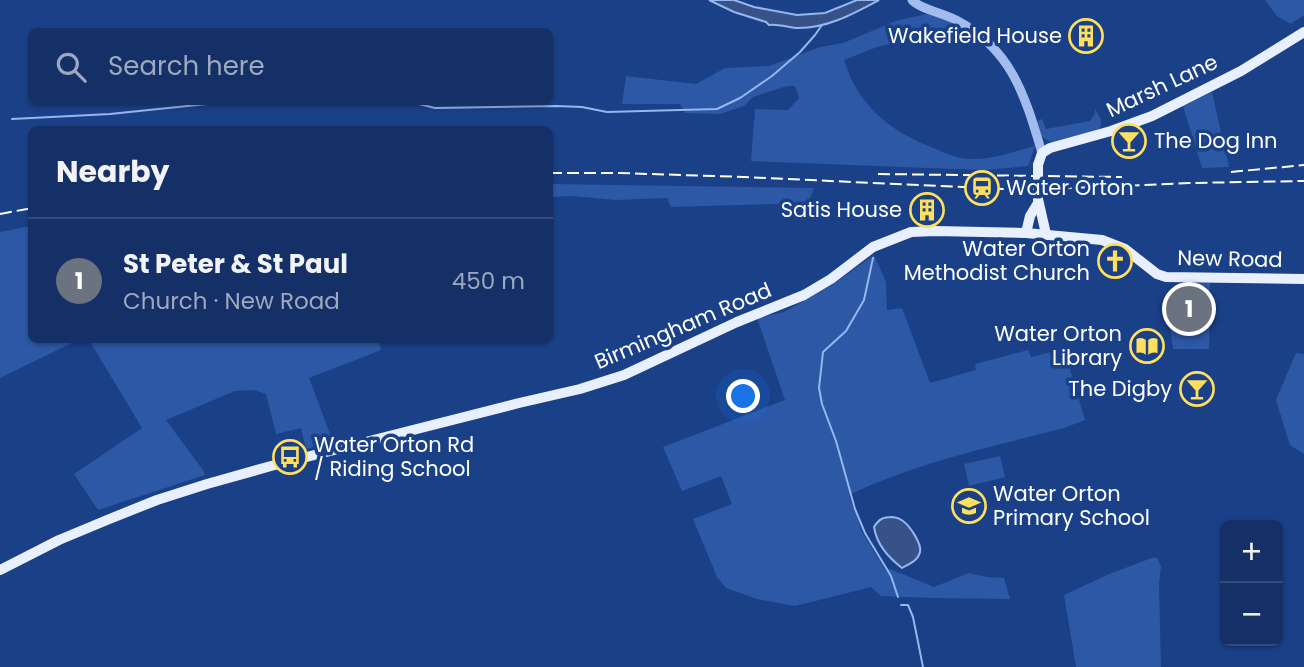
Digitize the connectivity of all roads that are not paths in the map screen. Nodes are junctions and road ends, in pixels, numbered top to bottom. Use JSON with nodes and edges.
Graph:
{"nodes":[{"id":1,"x":912,"y":0,"type":"edge"},
{"id":2,"x":1304,"y":32,"type":"edge"},
{"id":3,"x":1042,"y":153,"type":"junction"},
{"id":4,"x":1038,"y":201,"type":"junction"},
{"id":5,"x":1026,"y":233,"type":"junction"},
{"id":6,"x":1046,"y":234,"type":"junction"},
{"id":7,"x":1157,"y":274,"type":"joint"},
{"id":8,"x":1304,"y":279,"type":"edge"},
{"id":9,"x":0,"y":570,"type":"edge"}],
"edges":[{"from":1,"to":3,"type":"street"},
{"from":2,"to":3,"type":"main road","name":"Marsh Lane"},
{"from":3,"to":4,"type":"main road","bridge":true},
{"from":4,"to":5,"type":"main road"},
{"from":4,"to":6,"type":"main road"},
{"from":5,"to":6,"type":"main road","name":"Birmingham Road"},
{"from":5,"to":9,"type":"main road","name":"Birmingham Road"},
{"from":6,"to":7,"type":"main road","name":"Birmingham Road"},
{"from":7,"to":8,"type":"main road","name":"New Road"}]}
